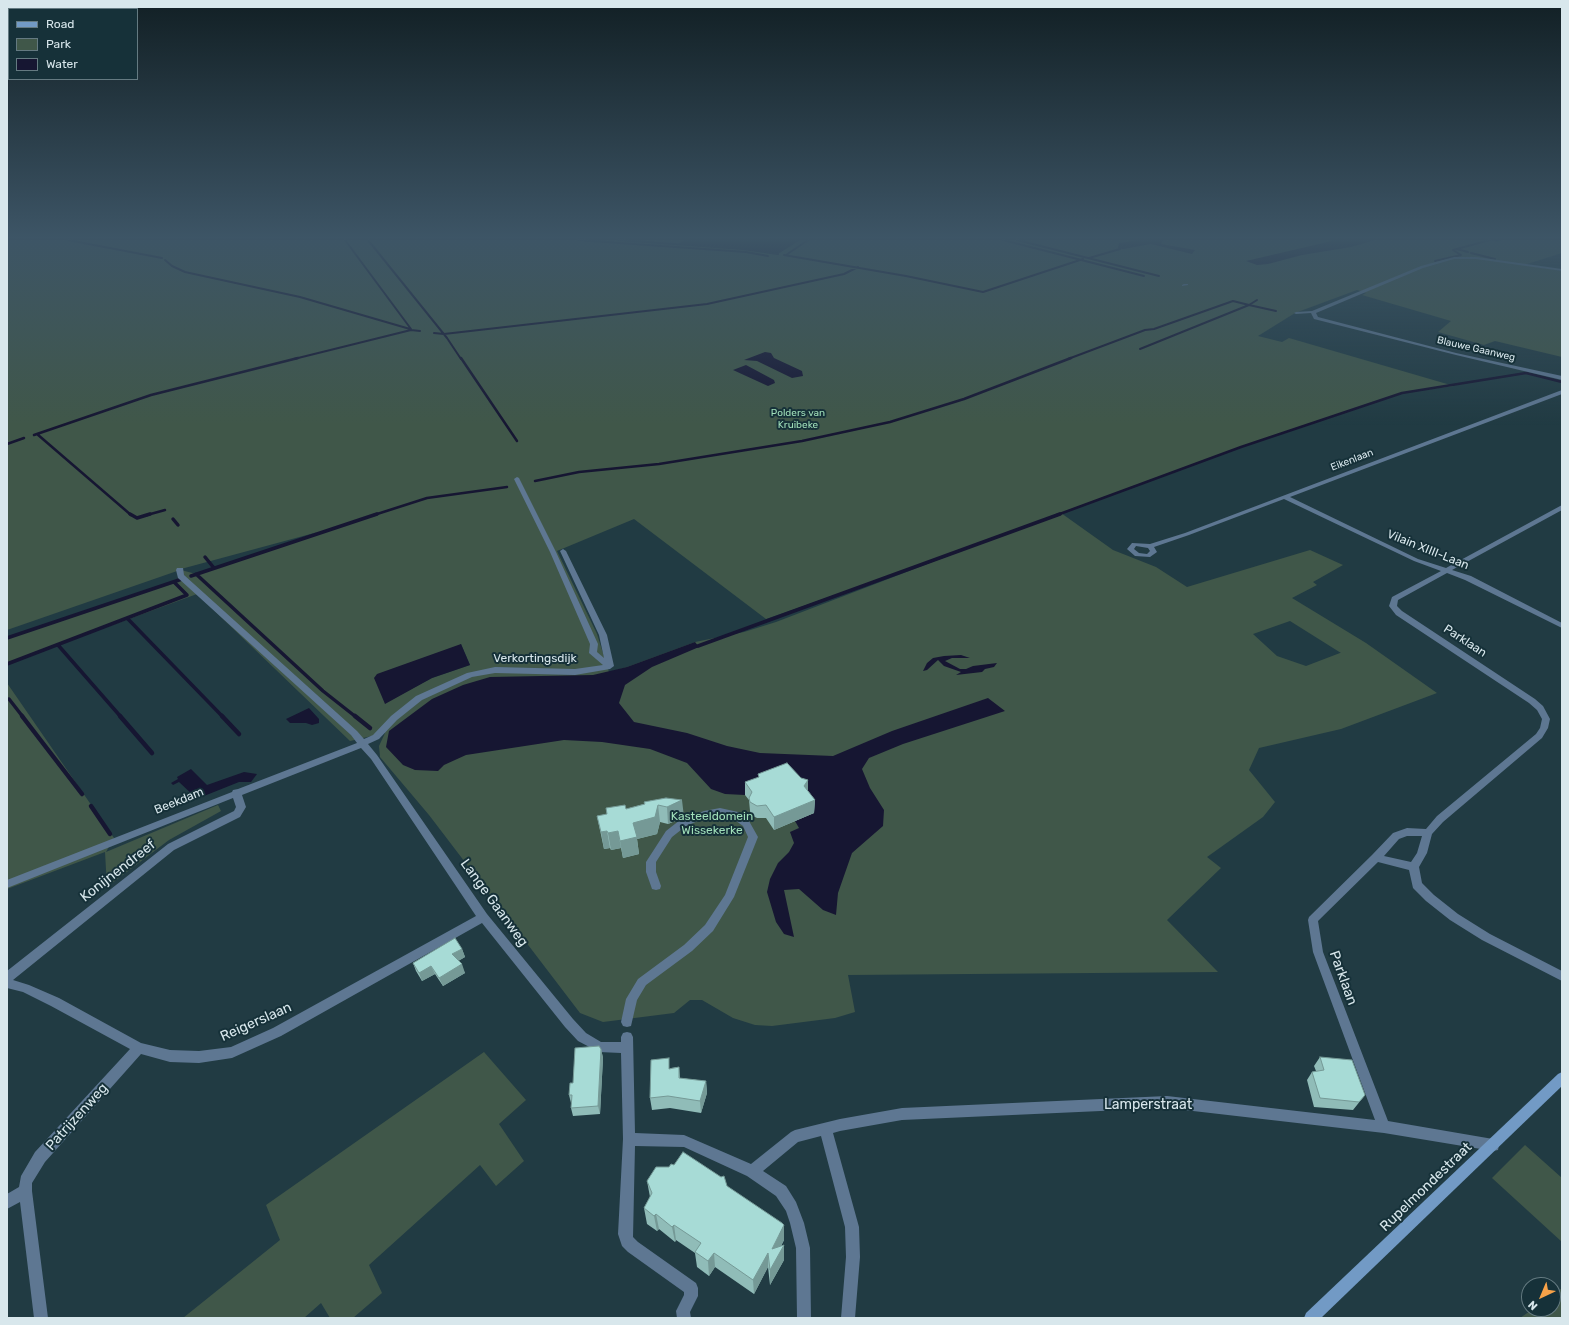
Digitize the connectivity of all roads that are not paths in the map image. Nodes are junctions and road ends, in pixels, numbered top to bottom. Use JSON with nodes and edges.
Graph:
{"nodes":[{"id":1,"x":1338,"y":302,"type":"edge"},
{"id":2,"x":1313,"y":312,"type":"junction"},
{"id":3,"x":1296,"y":313,"type":"dead end"},
{"id":4,"x":1562,"y":378,"type":"edge"},
{"id":5,"x":1562,"y":392,"type":"edge"},
{"id":6,"x":517,"y":479,"type":"dead end"},
{"id":7,"x":1284,"y":497,"type":"junction"},
{"id":8,"x":1562,"y":506,"type":"edge"},
{"id":9,"x":1150,"y":546,"type":"dead end"},
{"id":10,"x":563,"y":551,"type":"dead end"},
{"id":11,"x":180,"y":570,"type":"dead end"},
{"id":12,"x":1443,"y":570,"type":"junction"},
{"id":13,"x":1562,"y":626,"type":"edge"},
{"id":14,"x":610,"y":666,"type":"junction"},
{"id":15,"x":362,"y":744,"type":"junction"},
{"id":16,"x":236,"y":792,"type":"junction"},
{"id":17,"x":1428,"y":833,"type":"junction"},
{"id":18,"x":1376,"y":858,"type":"junction"},
{"id":19,"x":1414,"y":867,"type":"junction"},
{"id":20,"x":7,"y":884,"type":"edge"},
{"id":21,"x":656,"y":886,"type":"dead end"},
{"id":22,"x":483,"y":917,"type":"junction"},
{"id":23,"x":1562,"y":976,"type":"edge"},
{"id":24,"x":7,"y":978,"type":"edge"},
{"id":25,"x":7,"y":983,"type":"edge"},
{"id":26,"x":627,"y":1022,"type":"dead end"},
{"id":27,"x":139,"y":1048,"type":"junction"},
{"id":28,"x":1562,"y":1078,"type":"edge"},
{"id":29,"x":1384,"y":1127,"type":"junction"},
{"id":30,"x":826,"y":1128,"type":"junction"},
{"id":31,"x":629,"y":1139,"type":"junction"},
{"id":32,"x":1493,"y":1145,"type":"junction"},
{"id":33,"x":752,"y":1171,"type":"junction"},
{"id":34,"x":25,"y":1191,"type":"junction"},
{"id":35,"x":7,"y":1202,"type":"edge"},
{"id":36,"x":41,"y":1318,"type":"edge"},
{"id":37,"x":684,"y":1318,"type":"edge"},
{"id":38,"x":804,"y":1318,"type":"edge"},
{"id":39,"x":848,"y":1318,"type":"edge"},
{"id":40,"x":1311,"y":1318,"type":"edge"}],
"edges":[{"from":1,"to":2,"type":"street"},
{"from":2,"to":3,"type":"street"},
{"from":2,"to":4,"type":"street","name":"Blauwe Gaanweg"},
{"from":5,"to":7,"type":"street","name":"Eikenlaan"},
{"from":6,"to":14,"type":"street","name":"Verkortingsdijk"},
{"from":7,"to":9,"type":"street","name":"Eikenlaan"},
{"from":7,"to":12,"type":"street","name":"Vilain XIIII-Laan"},
{"from":8,"to":12,"type":"street","name":"Parklaan"},
{"from":10,"to":14,"type":"street"},
{"from":11,"to":15,"type":"street","name":"Lange Gaanweg"},
{"from":12,"to":13,"type":"street","name":"Vilain XIIII-Laan"},
{"from":12,"to":17,"type":"street","name":"Parklaan"},
{"from":14,"to":15,"type":"street","name":"Verkortingsdijk"},
{"from":15,"to":16,"type":"street","name":"Beekdam"},
{"from":15,"to":22,"type":"street","name":"Lange Gaanweg"},
{"from":16,"to":20,"type":"street","name":"Beekdam"},
{"from":16,"to":24,"type":"street","name":"Konijnendreef"},
{"from":17,"to":18,"type":"street","name":"Parklaan"},
{"from":17,"to":19,"type":"street","name":"Parklaan"},
{"from":18,"to":19,"type":"street"},
{"from":18,"to":29,"type":"street","name":"Parklaan"},
{"from":19,"to":23,"type":"street"},
{"from":21,"to":26,"type":"street"},
{"from":22,"to":27,"type":"street","name":"Reigerslaan"},
{"from":22,"to":31,"type":"street","name":"Lange Gaanweg"},
{"from":25,"to":27,"type":"street","name":"Reigerslaan"},
{"from":27,"to":34,"type":"street","name":"Patrijzenweg"},
{"from":28,"to":32,"type":"main road","name":"Rupelmondestraat"},
{"from":29,"to":30,"type":"street","name":"Lamperstraat"},
{"from":29,"to":32,"type":"street","name":"Lamperstraat"},
{"from":30,"to":33,"type":"street","name":"Lamperstraat"},
{"from":30,"to":39,"type":"street"},
{"from":31,"to":33,"type":"street"},
{"from":31,"to":37,"type":"street"},
{"from":32,"to":40,"type":"main road","name":"Rupelmondestraat"},
{"from":33,"to":38,"type":"street"},
{"from":34,"to":35,"type":"street"},
{"from":34,"to":36,"type":"street","name":"Patrijzenweg"}]}
